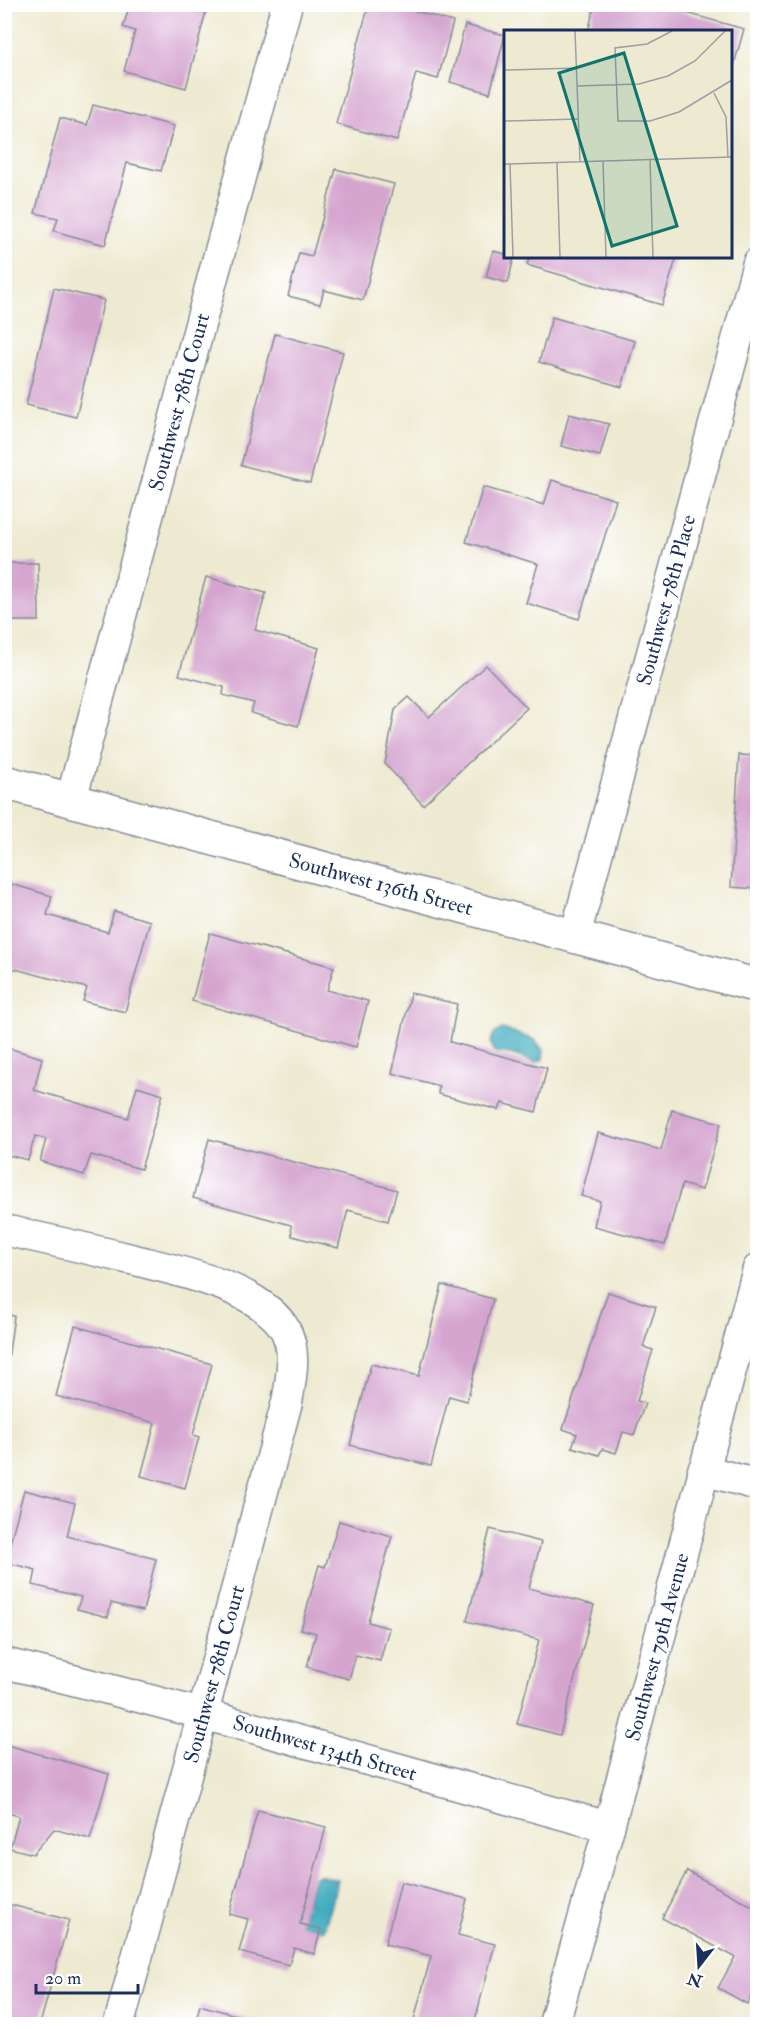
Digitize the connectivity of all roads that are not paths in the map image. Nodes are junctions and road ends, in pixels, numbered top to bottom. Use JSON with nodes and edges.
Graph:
{"nodes":[{"id":1,"x":287,"y":4,"type":"edge"},
{"id":2,"x":758,"y":263,"type":"edge"},
{"id":3,"x":4,"y":782,"type":"edge"},
{"id":4,"x":71,"y":800,"type":"junction"},
{"id":5,"x":575,"y":936,"type":"junction"},
{"id":6,"x":758,"y":986,"type":"edge"},
{"id":7,"x":4,"y":1230,"type":"edge"},
{"id":8,"x":758,"y":1269,"type":"edge"},
{"id":9,"x":703,"y":1470,"type":"junction"},
{"id":10,"x":758,"y":1485,"type":"edge"},
{"id":11,"x":4,"y":1663,"type":"edge"},
{"id":12,"x":203,"y":1714,"type":"junction"},
{"id":13,"x":609,"y":1827,"type":"junction"},
{"id":14,"x":554,"y":2024,"type":"edge"},
{"id":15,"x":119,"y":2025,"type":"edge"}],
"edges":[{"from":1,"to":4,"type":"street","name":"Southwest 78th Court"},
{"from":2,"to":5,"type":"street","name":"Southwest 78th Place"},
{"from":3,"to":4,"type":"street","name":"Southwest 136th Street"},
{"from":4,"to":5,"type":"street","name":"Southwest 136th Street"},
{"from":5,"to":6,"type":"street","name":"Southwest 136th Street"},
{"from":7,"to":12,"type":"street","name":"Southwest 78th Court"},
{"from":8,"to":9,"type":"street","name":"Southwest 79th Avenue"},
{"from":9,"to":10,"type":"street"},
{"from":9,"to":13,"type":"street","name":"Southwest 79th Avenue"},
{"from":11,"to":12,"type":"street","name":"Southwest 134th Street"},
{"from":12,"to":13,"type":"street","name":"Southwest 134th Street"},
{"from":12,"to":15,"type":"street","name":"Southwest 78th Court"},
{"from":13,"to":14,"type":"street","name":"Southwest 79th Avenue"}]}
